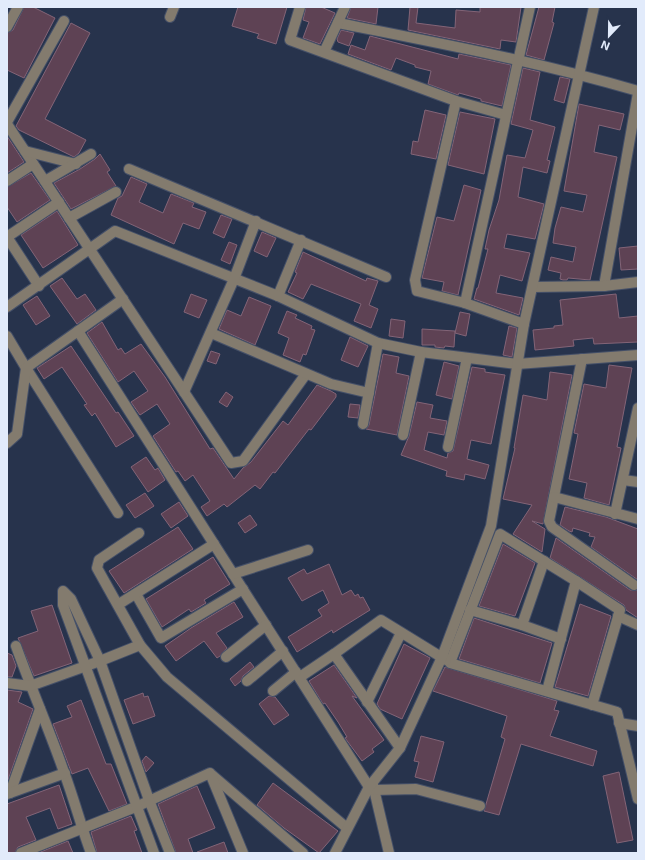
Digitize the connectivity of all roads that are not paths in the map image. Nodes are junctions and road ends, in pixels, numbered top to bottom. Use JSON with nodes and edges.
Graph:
{"nodes":[{"id":1,"x":18,"y":7,"type":"edge"},
{"id":2,"x":174,"y":7,"type":"edge"},
{"id":3,"x":300,"y":7,"type":"edge"},
{"id":4,"x":345,"y":7,"type":"edge"},
{"id":5,"x":530,"y":7,"type":"edge"},
{"id":6,"x":594,"y":7,"type":"edge"},
{"id":7,"x":170,"y":17,"type":"dead end"},
{"id":8,"x":64,"y":21,"type":"dead end"},
{"id":9,"x":338,"y":23,"type":"junction"},
{"id":10,"x":7,"y":27,"type":"edge"},
{"id":11,"x":324,"y":52,"type":"junction"},
{"id":12,"x":518,"y":59,"type":"junction"},
{"id":13,"x":579,"y":74,"type":"junction"},
{"id":14,"x":638,"y":92,"type":"edge"},
{"id":15,"x":456,"y":101,"type":"junction"},
{"id":16,"x":506,"y":115,"type":"junction"},
{"id":17,"x":7,"y":123,"type":"edge"},
{"id":18,"x":636,"y":126,"type":"edge"},
{"id":19,"x":25,"y":151,"type":"junction"},
{"id":20,"x":91,"y":154,"type":"dead end"},
{"id":21,"x":33,"y":164,"type":"junction"},
{"id":22,"x":76,"y":164,"type":"junction"},
{"id":23,"x":129,"y":169,"type":"dead end"},
{"id":24,"x":7,"y":181,"type":"edge"},
{"id":25,"x":45,"y":181,"type":"junction"},
{"id":26,"x":116,"y":192,"type":"dead end"},
{"id":27,"x":59,"y":202,"type":"junction"},
{"id":28,"x":69,"y":218,"type":"junction"},
{"id":29,"x":256,"y":221,"type":"junction"},
{"id":30,"x":7,"y":237,"type":"edge"},
{"id":31,"x":301,"y":240,"type":"junction"},
{"id":32,"x":90,"y":250,"type":"junction"},
{"id":33,"x":386,"y":277,"type":"dead end"},
{"id":34,"x":234,"y":279,"type":"junction"},
{"id":35,"x":638,"y":282,"type":"edge"},
{"id":36,"x":39,"y":286,"type":"junction"},
{"id":37,"x":604,"y":286,"type":"junction"},
{"id":38,"x":533,"y":287,"type":"junction"},
{"id":39,"x":278,"y":296,"type":"junction"},
{"id":40,"x":123,"y":299,"type":"junction"},
{"id":41,"x":465,"y":303,"type":"junction"},
{"id":42,"x":7,"y":307,"type":"edge"},
{"id":43,"x":524,"y":324,"type":"junction"},
{"id":44,"x":78,"y":331,"type":"junction"},
{"id":45,"x":211,"y":334,"type":"junction"},
{"id":46,"x":7,"y":336,"type":"edge"},
{"id":47,"x":378,"y":343,"type":"junction"},
{"id":48,"x":421,"y":352,"type":"junction"},
{"id":49,"x":638,"y":355,"type":"edge"},
{"id":50,"x":467,"y":358,"type":"junction"},
{"id":51,"x":582,"y":359,"type":"junction"},
{"id":52,"x":518,"y":364,"type":"junction"},
{"id":53,"x":26,"y":368,"type":"junction"},
{"id":54,"x":306,"y":374,"type":"junction"},
{"id":55,"x":184,"y":392,"type":"junction"},
{"id":56,"x":369,"y":393,"type":"junction"},
{"id":57,"x":638,"y":408,"type":"edge"},
{"id":58,"x":363,"y":424,"type":"dead end"},
{"id":59,"x":637,"y":425,"type":"edge"},
{"id":60,"x":403,"y":435,"type":"dead end"},
{"id":61,"x":7,"y":443,"type":"edge"},
{"id":62,"x":448,"y":446,"type":"dead end"},
{"id":63,"x":623,"y":480,"type":"junction"},
{"id":64,"x":638,"y":482,"type":"edge"},
{"id":65,"x":554,"y":497,"type":"junction"},
{"id":66,"x":118,"y":513,"type":"dead end"},
{"id":67,"x":614,"y":514,"type":"junction"},
{"id":68,"x":638,"y":519,"type":"edge"},
{"id":69,"x":139,"y":533,"type":"dead end"},
{"id":70,"x":214,"y":544,"type":"junction"},
{"id":71,"x":308,"y":550,"type":"dead end"},
{"id":72,"x":544,"y":561,"type":"junction"},
{"id":73,"x":233,"y":574,"type":"junction"},
{"id":74,"x":576,"y":581,"type":"junction"},
{"id":75,"x":634,"y":585,"type":"dead end"},
{"id":76,"x":243,"y":589,"type":"junction"},
{"id":77,"x":136,"y":594,"type":"junction"},
{"id":78,"x":119,"y":604,"type":"junction"},
{"id":79,"x":470,"y":610,"type":"junction"},
{"id":80,"x":618,"y":616,"type":"junction"},
{"id":81,"x":266,"y":625,"type":"junction"},
{"id":82,"x":522,"y":625,"type":"junction"},
{"id":83,"x":638,"y":625,"type":"edge"},
{"id":84,"x":401,"y":633,"type":"junction"},
{"id":85,"x":561,"y":639,"type":"junction"},
{"id":86,"x":140,"y":645,"type":"junction"},
{"id":87,"x":16,"y":646,"type":"dead end"},
{"id":88,"x":283,"y":651,"type":"junction"},
{"id":89,"x":334,"y":654,"type":"junction"},
{"id":90,"x":226,"y":657,"type":"dead end"},
{"id":91,"x":446,"y":660,"type":"junction"},
{"id":92,"x":100,"y":661,"type":"junction"},
{"id":93,"x":86,"y":666,"type":"junction"},
{"id":94,"x":298,"y":675,"type":"junction"},
{"id":95,"x":248,"y":681,"type":"dead end"},
{"id":96,"x":7,"y":683,"type":"edge"},
{"id":97,"x":30,"y":686,"type":"junction"},
{"id":98,"x":273,"y":691,"type":"dead end"},
{"id":99,"x":547,"y":691,"type":"junction"},
{"id":100,"x":367,"y":702,"type":"junction"},
{"id":101,"x":592,"y":705,"type":"junction"},
{"id":102,"x":40,"y":710,"type":"junction"},
{"id":103,"x":619,"y":723,"type":"junction"},
{"id":104,"x":638,"y":726,"type":"edge"},
{"id":105,"x":400,"y":748,"type":"junction"},
{"id":106,"x":65,"y":773,"type":"junction"},
{"id":107,"x":210,"y":773,"type":"junction"},
{"id":108,"x":372,"y":786,"type":"junction"},
{"id":109,"x":9,"y":794,"type":"edge"},
{"id":110,"x":638,"y":799,"type":"edge"},
{"id":111,"x":149,"y":800,"type":"junction"},
{"id":112,"x":138,"y":806,"type":"junction"},
{"id":113,"x":480,"y":806,"type":"dead end"},
{"id":114,"x":347,"y":828,"type":"junction"},
{"id":115,"x":82,"y":829,"type":"junction"},
{"id":116,"x":21,"y":853,"type":"edge"},
{"id":117,"x":91,"y":853,"type":"edge"},
{"id":118,"x":154,"y":853,"type":"edge"},
{"id":119,"x":170,"y":853,"type":"edge"},
{"id":120,"x":243,"y":853,"type":"edge"},
{"id":121,"x":303,"y":853,"type":"edge"},
{"id":122,"x":335,"y":853,"type":"edge"},
{"id":123,"x":389,"y":853,"type":"edge"}],
"edges":[{"from":1,"to":10,"type":"street"},
{"from":2,"to":7,"type":"street"},
{"from":3,"to":11,"type":"street"},
{"from":4,"to":9,"type":"street"},
{"from":5,"to":12,"type":"street"},
{"from":6,"to":13,"type":"street"},
{"from":8,"to":17,"type":"street"},
{"from":9,"to":11,"type":"street"},
{"from":9,"to":12,"type":"street"},
{"from":11,"to":15,"type":"street"},
{"from":12,"to":13,"type":"street"},
{"from":12,"to":16,"type":"street"},
{"from":13,"to":14,"type":"street"},
{"from":13,"to":38,"type":"street"},
{"from":14,"to":18,"type":"street"},
{"from":15,"to":16,"type":"street"},
{"from":15,"to":41,"type":"street"},
{"from":16,"to":41,"type":"street"},
{"from":17,"to":19,"type":"street"},
{"from":18,"to":37,"type":"street"},
{"from":19,"to":21,"type":"street"},
{"from":19,"to":22,"type":"street"},
{"from":20,"to":22,"type":"street"},
{"from":21,"to":24,"type":"street"},
{"from":21,"to":25,"type":"street"},
{"from":22,"to":25,"type":"street"},
{"from":23,"to":29,"type":"street"},
{"from":25,"to":27,"type":"street"},
{"from":26,"to":28,"type":"street"},
{"from":27,"to":28,"type":"street"},
{"from":27,"to":30,"type":"street"},
{"from":28,"to":32,"type":"street"},
{"from":29,"to":31,"type":"street"},
{"from":29,"to":34,"type":"street"},
{"from":30,"to":36,"type":"street"},
{"from":31,"to":33,"type":"street"},
{"from":31,"to":39,"type":"street"},
{"from":32,"to":34,"type":"street"},
{"from":32,"to":36,"type":"street"},
{"from":32,"to":40,"type":"street"},
{"from":34,"to":39,"type":"street"},
{"from":34,"to":45,"type":"street"},
{"from":35,"to":37,"type":"street"},
{"from":36,"to":42,"type":"street"},
{"from":37,"to":38,"type":"street"},
{"from":38,"to":43,"type":"street"},
{"from":39,"to":47,"type":"street"},
{"from":40,"to":44,"type":"street"},
{"from":40,"to":55,"type":"street"},
{"from":41,"to":43,"type":"street"},
{"from":43,"to":52,"type":"street"},
{"from":44,"to":53,"type":"street"},
{"from":44,"to":70,"type":"street"},
{"from":45,"to":54,"type":"street"},
{"from":45,"to":55,"type":"street"},
{"from":46,"to":53,"type":"street"},
{"from":47,"to":48,"type":"street"},
{"from":47,"to":56,"type":"street"},
{"from":48,"to":50,"type":"street"},
{"from":48,"to":60,"type":"street"},
{"from":49,"to":51,"type":"street"},
{"from":50,"to":52,"type":"street"},
{"from":50,"to":62,"type":"street"},
{"from":51,"to":52,"type":"street"},
{"from":51,"to":65,"type":"street"},
{"from":52,"to":91,"type":"street"},
{"from":53,"to":61,"type":"street"},
{"from":53,"to":66,"type":"street"},
{"from":54,"to":55,"type":"street"},
{"from":54,"to":56,"type":"street"},
{"from":56,"to":58,"type":"street"},
{"from":57,"to":59,"type":"street"},
{"from":59,"to":63,"type":"street"},
{"from":63,"to":64,"type":"street"},
{"from":63,"to":67,"type":"street"},
{"from":65,"to":67,"type":"street"},
{"from":65,"to":75,"type":"street"},
{"from":67,"to":68,"type":"street"},
{"from":69,"to":78,"type":"street"},
{"from":70,"to":73,"type":"street"},
{"from":70,"to":77,"type":"street"},
{"from":71,"to":73,"type":"street"},
{"from":72,"to":74,"type":"street"},
{"from":72,"to":79,"type":"street"},
{"from":72,"to":82,"type":"street"},
{"from":73,"to":76,"type":"street"},
{"from":74,"to":80,"type":"street"},
{"from":74,"to":85,"type":"street"},
{"from":76,"to":77,"type":"street"},
{"from":76,"to":81,"type":"street"},
{"from":77,"to":78,"type":"street"},
{"from":78,"to":86,"type":"street"},
{"from":79,"to":82,"type":"street"},
{"from":79,"to":91,"type":"street"},
{"from":80,"to":83,"type":"street"},
{"from":80,"to":101,"type":"street"},
{"from":81,"to":88,"type":"street"},
{"from":81,"to":90,"type":"street"},
{"from":82,"to":85,"type":"street"},
{"from":84,"to":89,"type":"street"},
{"from":84,"to":91,"type":"street"},
{"from":84,"to":100,"type":"street"},
{"from":85,"to":99,"type":"street"},
{"from":86,"to":92,"type":"street"},
{"from":86,"to":114,"type":"street"},
{"from":87,"to":97,"type":"street"},
{"from":88,"to":94,"type":"street"},
{"from":88,"to":95,"type":"street"},
{"from":89,"to":94,"type":"street"},
{"from":89,"to":100,"type":"street"},
{"from":91,"to":99,"type":"street"},
{"from":91,"to":105,"type":"street"},
{"from":92,"to":93,"type":"street"},
{"from":92,"to":93,"type":"street"},
{"from":92,"to":111,"type":"street"},
{"from":93,"to":97,"type":"street"},
{"from":93,"to":112,"type":"street"},
{"from":94,"to":98,"type":"street"},
{"from":94,"to":108,"type":"street"},
{"from":96,"to":97,"type":"street"},
{"from":97,"to":102,"type":"street"},
{"from":99,"to":101,"type":"street"},
{"from":100,"to":105,"type":"street"},
{"from":101,"to":103,"type":"street"},
{"from":102,"to":106,"type":"street"},
{"from":102,"to":109,"type":"street"},
{"from":103,"to":104,"type":"street"},
{"from":103,"to":110,"type":"street"},
{"from":105,"to":108,"type":"street"},
{"from":106,"to":109,"type":"street"},
{"from":106,"to":115,"type":"street"},
{"from":107,"to":111,"type":"street"},
{"from":107,"to":120,"type":"street"},
{"from":107,"to":121,"type":"street"},
{"from":108,"to":113,"type":"street"},
{"from":108,"to":114,"type":"street"},
{"from":108,"to":123,"type":"street"},
{"from":111,"to":112,"type":"street"},
{"from":111,"to":119,"type":"street"},
{"from":112,"to":115,"type":"street"},
{"from":112,"to":118,"type":"street"},
{"from":114,"to":122,"type":"street"},
{"from":115,"to":116,"type":"street"},
{"from":115,"to":117,"type":"street"}]}
